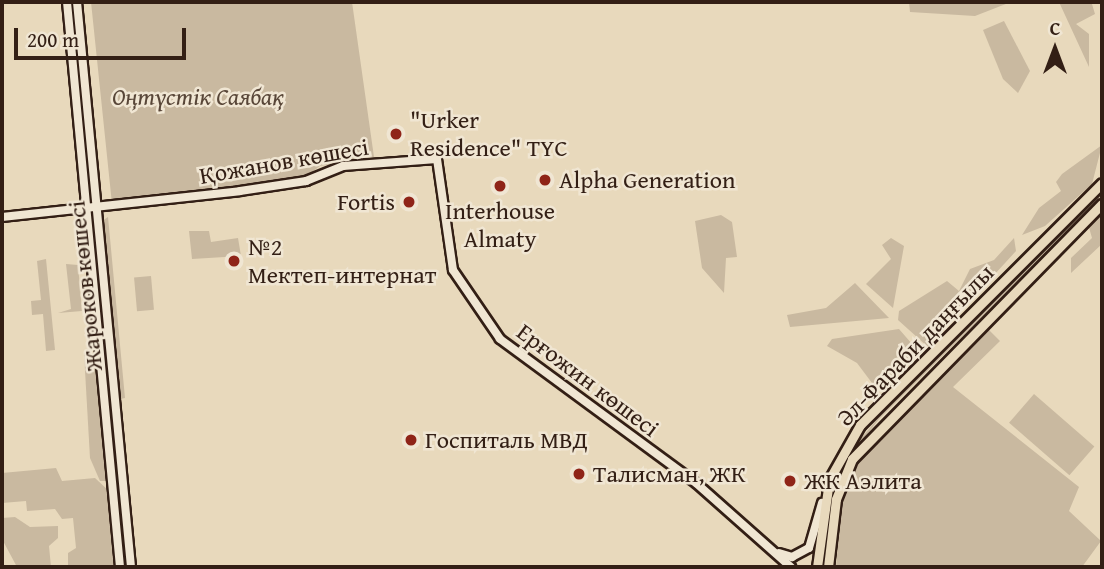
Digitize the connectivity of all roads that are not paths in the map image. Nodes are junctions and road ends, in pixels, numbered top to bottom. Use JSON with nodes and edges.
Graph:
{"nodes":[{"id":1,"x":66,"y":2,"type":"edge"},
{"id":2,"x":77,"y":2,"type":"edge"},
{"id":3,"x":437,"y":159,"type":"joint"},
{"id":4,"x":1102,"y":183,"type":"edge"},
{"id":5,"x":1102,"y":204,"type":"edge"},
{"id":6,"x":97,"y":209,"type":"junction"},
{"id":7,"x":85,"y":210,"type":"junction"},
{"id":8,"x":2,"y":217,"type":"edge"},
{"id":9,"x":825,"y":493,"type":"junction"},
{"id":10,"x":773,"y":550,"type":"junction"},
{"id":11,"x":120,"y":567,"type":"edge"},
{"id":12,"x":131,"y":567,"type":"edge"},
{"id":13,"x":791,"y":567,"type":"edge"},
{"id":14,"x":817,"y":567,"type":"edge"},
{"id":15,"x":828,"y":567,"type":"edge"}],
"edges":[{"from":1,"to":7,"type":"main road","name":"Жароков көшесі"},
{"from":2,"to":6,"type":"main road","name":"Жароков көшесі"},
{"from":3,"to":6,"type":"main road","name":"Қожанов көшесі"},
{"from":3,"to":10,"type":"main road","name":"Ерғожин көшесі"},
{"from":4,"to":9,"type":"main road","name":"Әл-Фараби даңғылы"},
{"from":5,"to":15,"type":"main road","name":"Әл-Фараби даңғылы"},
{"from":6,"to":7,"type":"main road","name":"Қожанов көшесі"},
{"from":6,"to":12,"type":"main road","name":"Жароков көшесі"},
{"from":7,"to":8,"type":"main road"},
{"from":7,"to":11,"type":"main road","name":"Жароков көшесі"},
{"from":9,"to":10,"type":"main road"},
{"from":9,"to":14,"type":"main road","name":"Әл-Фараби даңғылы"},
{"from":10,"to":13,"type":"main road","name":"Ерғожин көшесі"}]}
